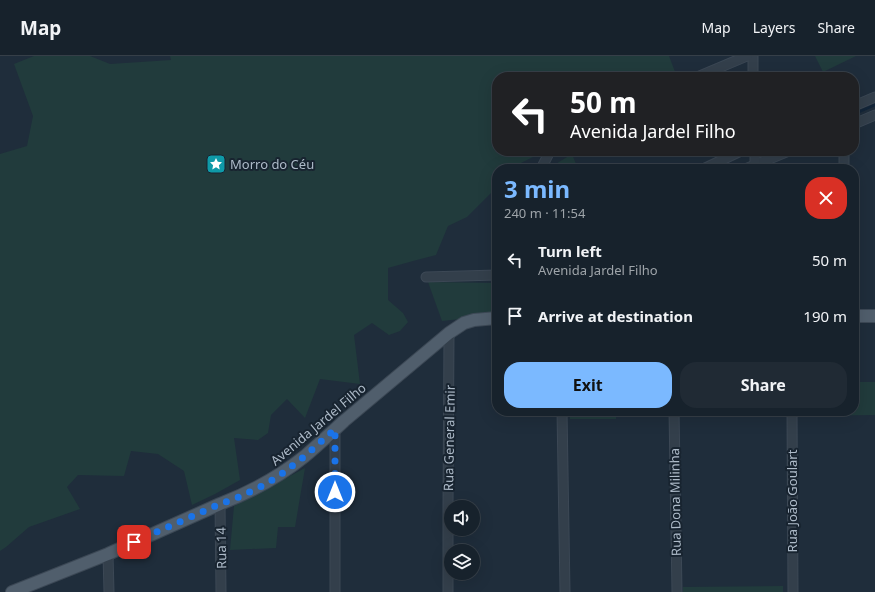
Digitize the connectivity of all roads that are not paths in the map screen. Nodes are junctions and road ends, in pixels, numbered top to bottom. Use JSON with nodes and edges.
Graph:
{"nodes":[{"id":1,"x":747,"y":56,"type":"edge"},
{"id":2,"x":753,"y":56,"type":"edge"},
{"id":3,"x":709,"y":72,"type":"edge"},
{"id":4,"x":753,"y":72,"type":"edge"},
{"id":5,"x":875,"y":97,"type":"edge"},
{"id":6,"x":859,"y":104,"type":"edge"},
{"id":7,"x":875,"y":115,"type":"edge"},
{"id":8,"x":859,"y":122,"type":"edge"},
{"id":9,"x":730,"y":156,"type":"edge"},
{"id":10,"x":778,"y":156,"type":"edge"},
{"id":11,"x":714,"y":164,"type":"edge"},
{"id":12,"x":761,"y":164,"type":"edge"},
{"id":13,"x":492,"y":275,"type":"edge"},
{"id":14,"x":426,"y":277,"type":"dead end"},
{"id":15,"x":859,"y":316,"type":"edge"},
{"id":16,"x":875,"y":316,"type":"edge"},
{"id":17,"x":492,"y":318,"type":"edge"},
{"id":18,"x":449,"y":333,"type":"junction"},
{"id":19,"x":562,"y":416,"type":"edge"},
{"id":20,"x":674,"y":416,"type":"edge"},
{"id":21,"x":792,"y":416,"type":"edge"},
{"id":22,"x":335,"y":429,"type":"junction"},
{"id":23,"x":220,"y":504,"type":"junction"},
{"id":24,"x":108,"y":554,"type":"junction"},
{"id":25,"x":12,"y":592,"type":"edge"},
{"id":26,"x":109,"y":592,"type":"edge"},
{"id":27,"x":221,"y":592,"type":"edge"},
{"id":28,"x":335,"y":592,"type":"edge"},
{"id":29,"x":448,"y":592,"type":"edge"},
{"id":30,"x":565,"y":592,"type":"edge"},
{"id":31,"x":677,"y":592,"type":"edge"},
{"id":32,"x":793,"y":592,"type":"edge"}],
"edges":[{"from":1,"to":3,"type":"street"},
{"from":2,"to":4,"type":"street"},
{"from":5,"to":6,"type":"street"},
{"from":7,"to":8,"type":"street"},
{"from":9,"to":11,"type":"street"},
{"from":10,"to":12,"type":"street"},
{"from":13,"to":14,"type":"street"},
{"from":15,"to":16,"type":"main road"},
{"from":17,"to":18,"type":"main road","name":"Avenida Jardel Filho"},
{"from":18,"to":22,"type":"main road","name":"Avenida Jardel Filho"},
{"from":18,"to":29,"type":"street","name":"Rua General Emir"},
{"from":19,"to":30,"type":"street"},
{"from":20,"to":31,"type":"street","name":"Rua Dona Milinha"},
{"from":21,"to":32,"type":"street","name":"Rua João Goulart"},
{"from":22,"to":23,"type":"main road","name":"Avenida Jardel Filho"},
{"from":22,"to":28,"type":"street"},
{"from":23,"to":24,"type":"main road","name":"Avenida Jardel Filho"},
{"from":23,"to":27,"type":"street","name":"Rua 14"},
{"from":24,"to":25,"type":"main road","name":"Avenida Jardel Filho"},
{"from":24,"to":26,"type":"street"}]}
